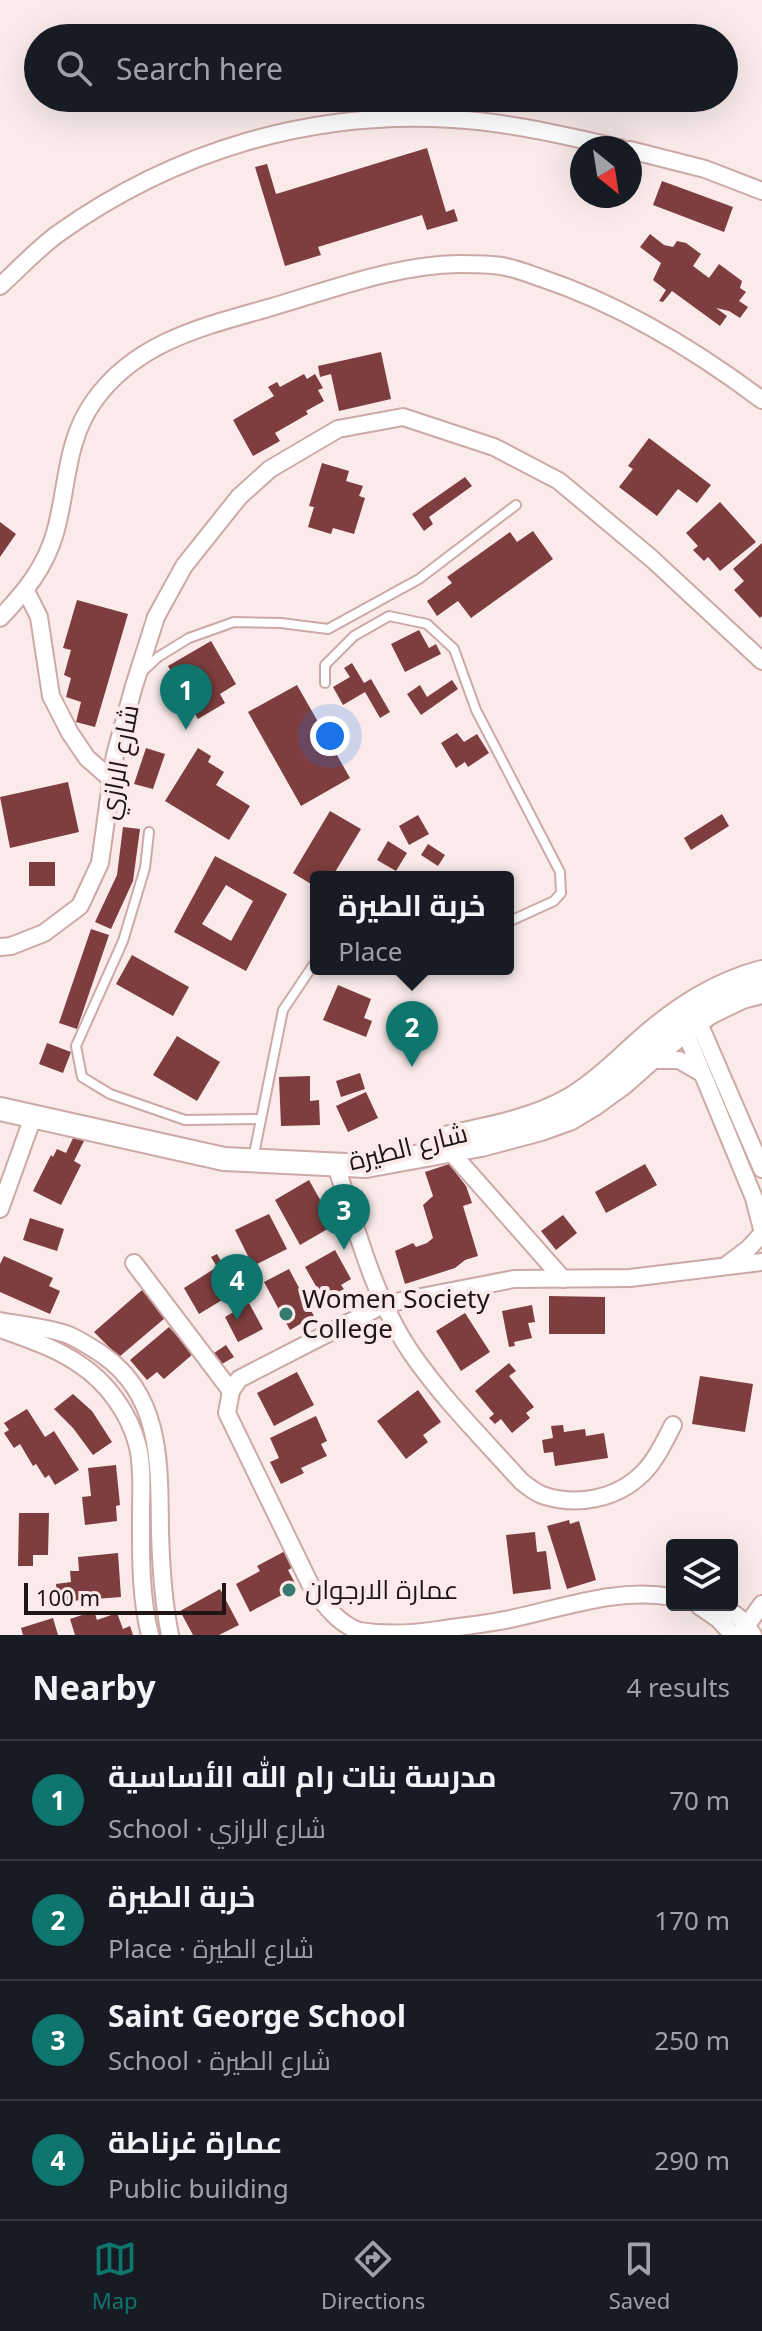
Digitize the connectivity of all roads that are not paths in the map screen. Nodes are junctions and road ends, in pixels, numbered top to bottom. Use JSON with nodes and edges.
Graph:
{"nodes":[{"id":1,"x":570,"y":137,"type":"edge"},
{"id":2,"x":642,"y":153,"type":"edge"},
{"id":3,"x":762,"y":191,"type":"edge"},
{"id":4,"x":0,"y":286,"type":"edge"},
{"id":5,"x":762,"y":400,"type":"edge"},
{"id":6,"x":516,"y":505,"type":"dead end"},
{"id":7,"x":26,"y":591,"type":"junction"},
{"id":8,"x":0,"y":618,"type":"edge"},
{"id":9,"x":762,"y":661,"type":"edge"},
{"id":10,"x":137,"y":676,"type":"junction"},
{"id":11,"x":325,"y":683,"type":"dead end"},
{"id":12,"x":112,"y":780,"type":"junction"},
{"id":13,"x":149,"y":832,"type":"dead end"},
{"id":14,"x":514,"y":919,"type":"edge"},
{"id":15,"x":0,"y":947,"type":"edge"},
{"id":16,"x":310,"y":970,"type":"edge"},
{"id":17,"x":762,"y":972,"type":"edge"},
{"id":18,"x":762,"y":992,"type":"edge"},
{"id":19,"x":687,"y":1021,"type":"junction"},
{"id":20,"x":649,"y":1060,"type":"junction"},
{"id":21,"x":700,"y":1072,"type":"junction"},
{"id":22,"x":0,"y":1109,"type":"edge"},
{"id":23,"x":33,"y":1117,"type":"junction"},
{"id":24,"x":261,"y":1119,"type":"junction"},
{"id":25,"x":450,"y":1151,"type":"junction"},
{"id":26,"x":253,"y":1160,"type":"junction"},
{"id":27,"x":336,"y":1165,"type":"junction"},
{"id":28,"x":762,"y":1169,"type":"edge"},
{"id":29,"x":0,"y":1209,"type":"edge"},
{"id":30,"x":762,"y":1236,"type":"edge"},
{"id":31,"x":762,"y":1262,"type":"edge"},
{"id":32,"x":134,"y":1263,"type":"dead end"},
{"id":33,"x":720,"y":1268,"type":"junction"},
{"id":34,"x":563,"y":1279,"type":"junction"},
{"id":35,"x":385,"y":1304,"type":"junction"},
{"id":36,"x":0,"y":1321,"type":"edge"},
{"id":37,"x":0,"y":1329,"type":"edge"},
{"id":38,"x":231,"y":1391,"type":"junction"},
{"id":39,"x":673,"y":1425,"type":"dead end"},
{"id":40,"x":666,"y":1596,"type":"edge"},
{"id":41,"x":762,"y":1604,"type":"edge"},
{"id":42,"x":706,"y":1611,"type":"edge"},
{"id":43,"x":732,"y":1611,"type":"edge"},
{"id":44,"x":743,"y":1633,"type":"edge"},
{"id":45,"x":150,"y":1635,"type":"edge"},
{"id":46,"x":170,"y":1635,"type":"edge"}],
"edges":[{"from":1,"to":4,"type":"street"},
{"from":2,"to":3,"type":"street"},
{"from":5,"to":7,"type":"street"},
{"from":6,"to":10,"type":"lane"},
{"from":7,"to":8,"type":"street"},
{"from":7,"to":12,"type":"street"},
{"from":9,"to":10,"type":"street","name":"شارع الرازي"},
{"from":10,"to":12,"type":"street","name":"شارع الرازي"},
{"from":11,"to":14,"type":"lane"},
{"from":12,"to":15,"type":"street","name":"شارع الرازي"},
{"from":13,"to":24,"type":"lane"},
{"from":16,"to":24,"type":"lane"},
{"from":17,"to":19,"type":"main road","name":"شارع الطيرة"},
{"from":18,"to":19,"type":"main road","name":"شارع الطيرة"},
{"from":19,"to":20,"type":"main road","name":"شارع الطيرة"},
{"from":19,"to":21,"type":"street"},
{"from":19,"to":27,"type":"main road","name":"شارع الطيرة"},
{"from":19,"to":28,"type":"street"},
{"from":20,"to":21,"type":"street"},
{"from":20,"to":25,"type":"main road","name":"شارع الطيرة"},
{"from":21,"to":30,"type":"street"},
{"from":22,"to":23,"type":"main road"},
{"from":23,"to":26,"type":"main road"},
{"from":23,"to":29,"type":"street"},
{"from":24,"to":26,"type":"lane"},
{"from":25,"to":27,"type":"main road","name":"شارع الطيرة"},
{"from":25,"to":34,"type":"street"},
{"from":26,"to":27,"type":"main road"},
{"from":27,"to":35,"type":"street"},
{"from":30,"to":33,"type":"street"},
{"from":31,"to":33,"type":"street"},
{"from":32,"to":38,"type":"street"},
{"from":33,"to":34,"type":"street"},
{"from":34,"to":35,"type":"street"},
{"from":35,"to":38,"type":"street"},
{"from":35,"to":39,"type":"street"},
{"from":36,"to":46,"type":"street"},
{"from":37,"to":45,"type":"street"},
{"from":38,"to":40,"type":"street"},
{"from":41,"to":44,"type":"street"},
{"from":42,"to":44,"type":"street"},
{"from":43,"to":44,"type":"street"}]}
